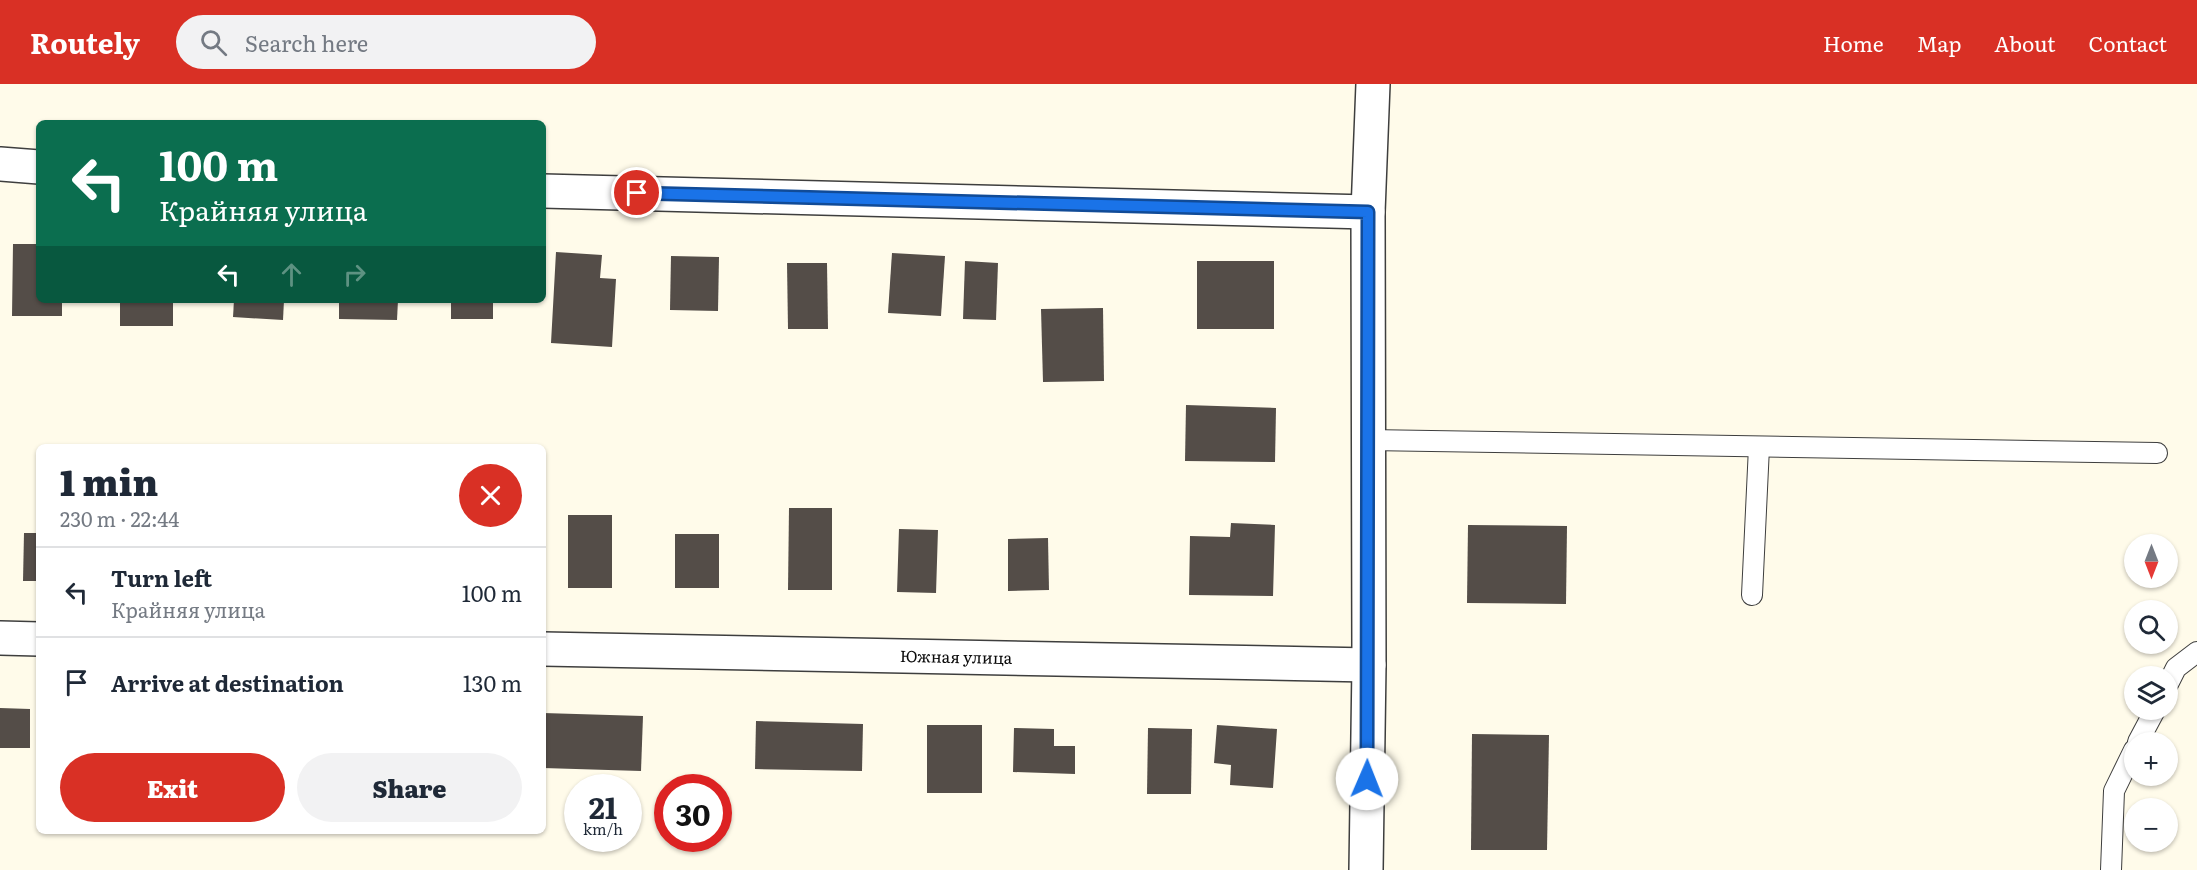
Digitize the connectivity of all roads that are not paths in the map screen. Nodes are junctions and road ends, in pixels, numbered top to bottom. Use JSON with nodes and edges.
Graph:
{"nodes":[{"id":1,"x":1373,"y":84,"type":"edge"},
{"id":2,"x":0,"y":164,"type":"edge"},
{"id":3,"x":36,"y":167,"type":"edge"},
{"id":4,"x":546,"y":191,"type":"edge"},
{"id":5,"x":1368,"y":212,"type":"junction"},
{"id":6,"x":1368,"y":440,"type":"junction"},
{"id":7,"x":1759,"y":447,"type":"junction"},
{"id":8,"x":2157,"y":453,"type":"dead end"},
{"id":9,"x":1752,"y":595,"type":"dead end"},
{"id":10,"x":0,"y":638,"type":"edge"},
{"id":11,"x":36,"y":639,"type":"edge"},
{"id":12,"x":546,"y":649,"type":"edge"},
{"id":13,"x":2197,"y":652,"type":"edge"},
{"id":14,"x":1369,"y":665,"type":"junction"},
{"id":15,"x":2178,"y":666,"type":"edge"},
{"id":16,"x":2124,"y":770,"type":"edge"},
{"id":17,"x":1366,"y":870,"type":"edge"},
{"id":18,"x":2111,"y":870,"type":"edge"}],
"edges":[{"from":1,"to":5,"type":"street"},
{"from":2,"to":3,"type":"street"},
{"from":4,"to":5,"type":"street"},
{"from":5,"to":6,"type":"street"},
{"from":6,"to":7,"type":"lane"},
{"from":6,"to":14,"type":"street"},
{"from":7,"to":8,"type":"lane"},
{"from":7,"to":9,"type":"lane"},
{"from":10,"to":11,"type":"street"},
{"from":12,"to":14,"type":"street","name":"Южная улица"},
{"from":13,"to":15,"type":"lane"},
{"from":14,"to":17,"type":"street"},
{"from":16,"to":18,"type":"lane"}]}
